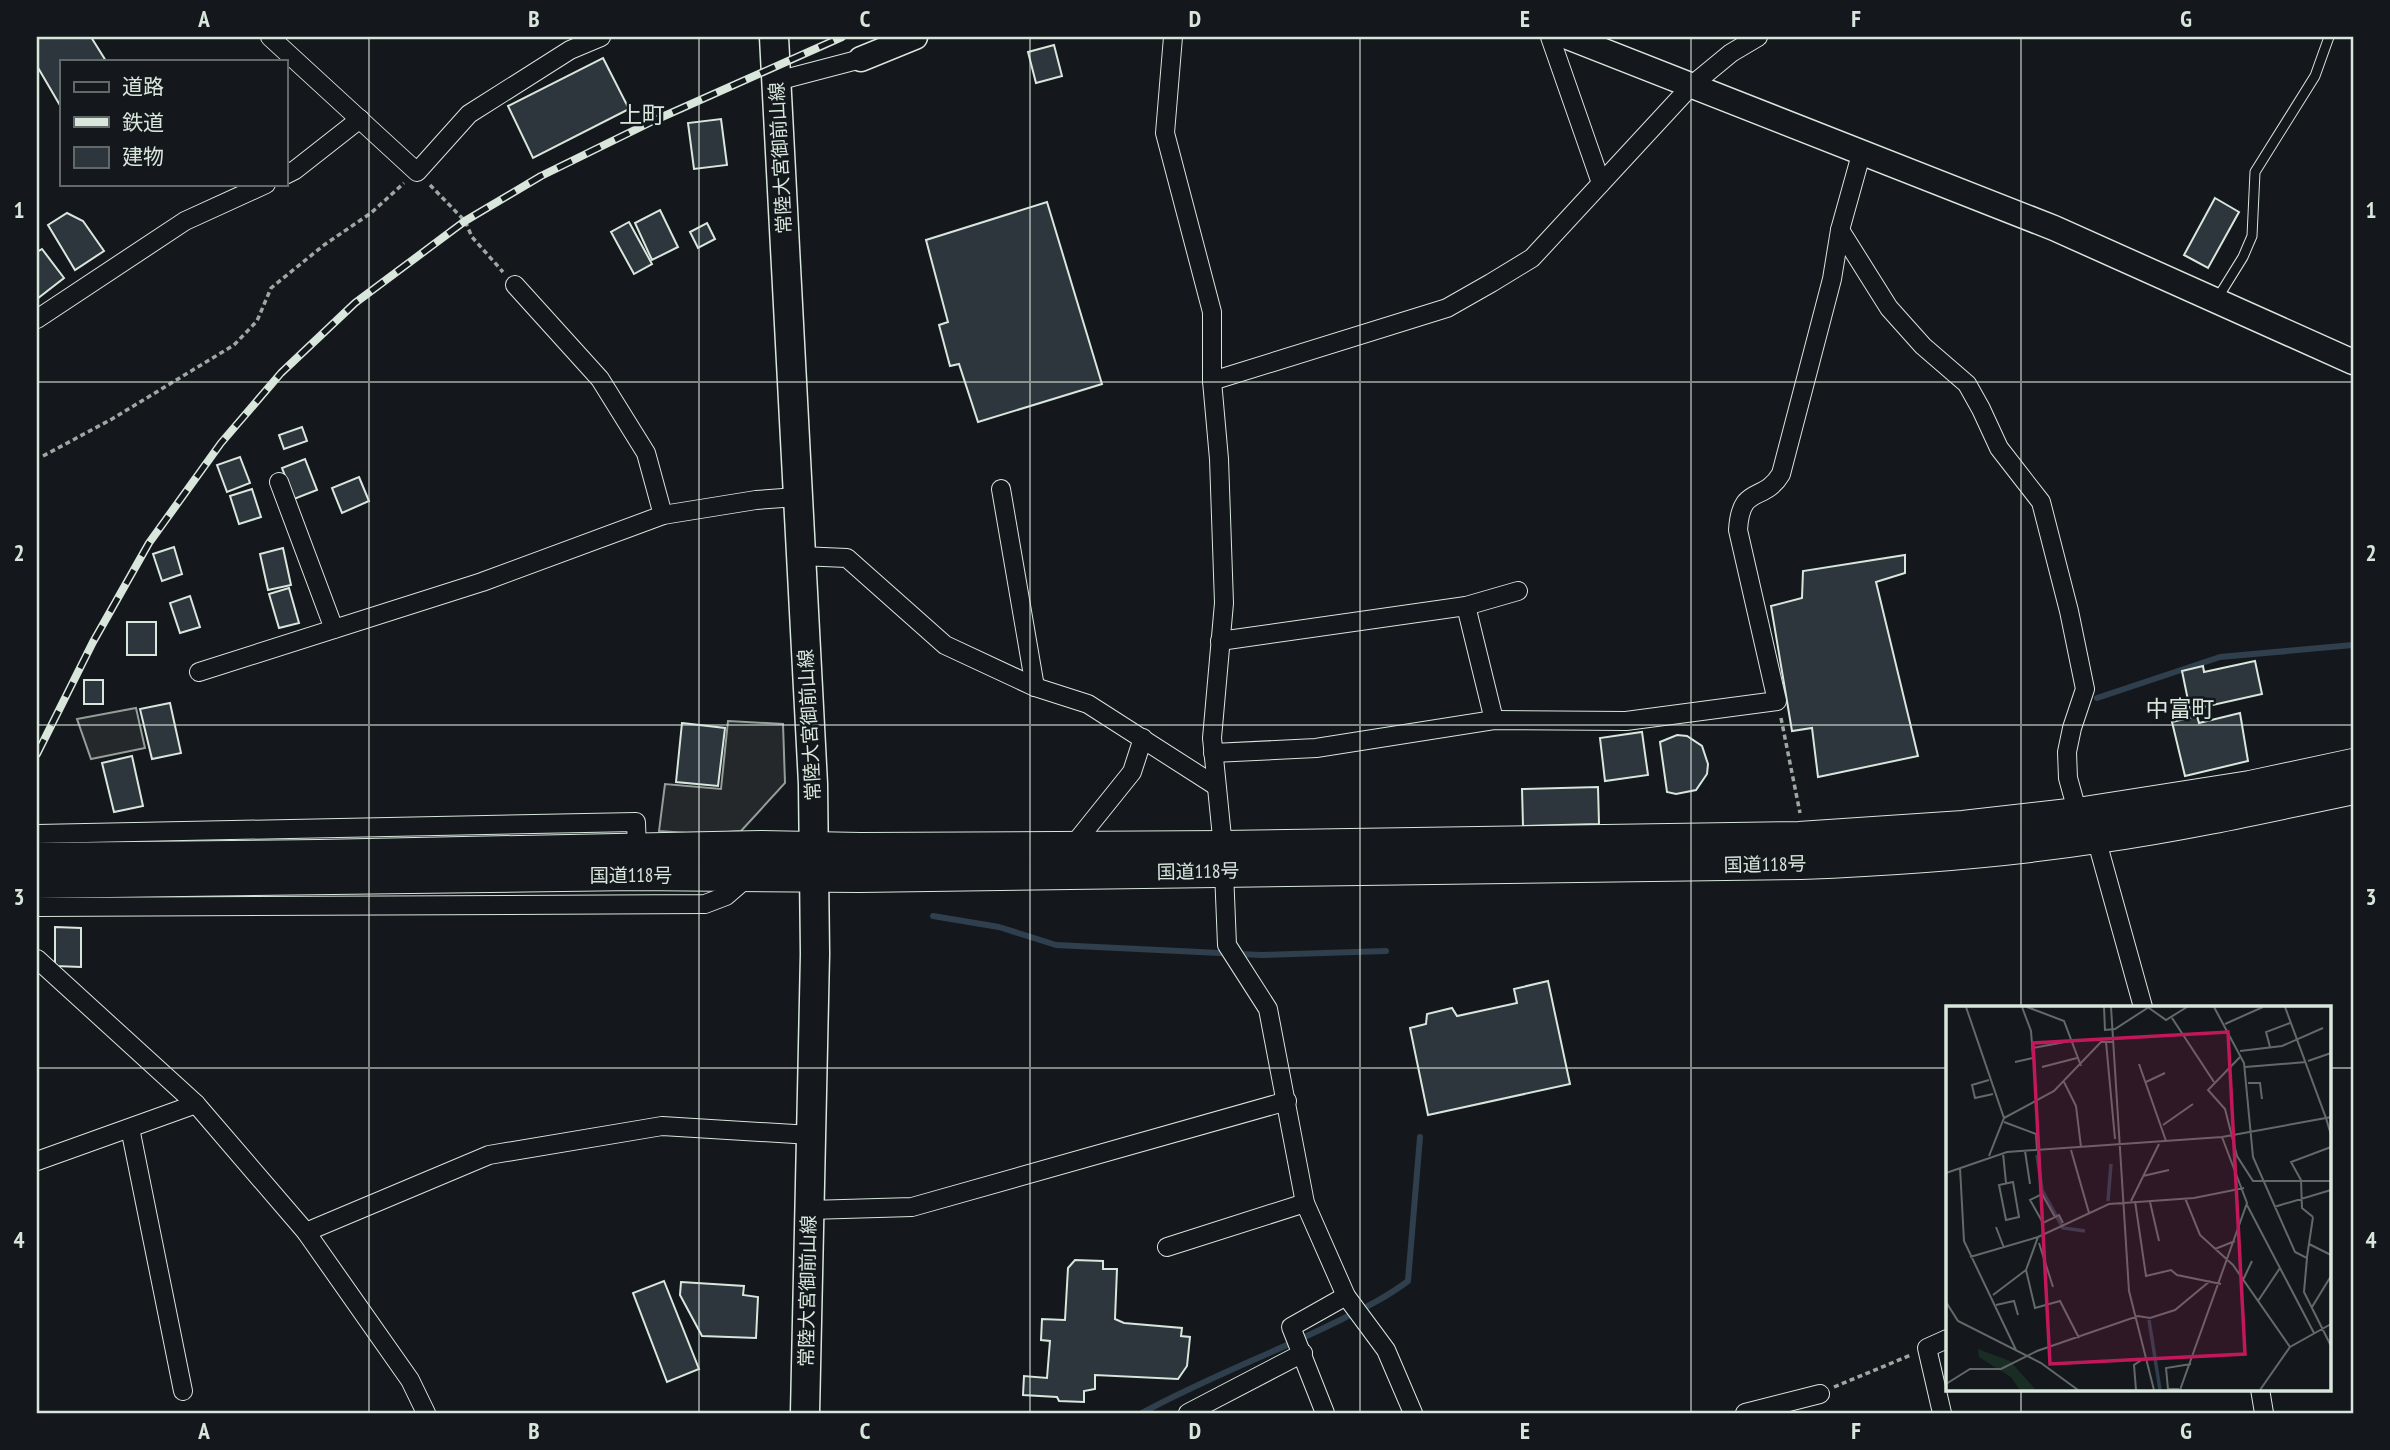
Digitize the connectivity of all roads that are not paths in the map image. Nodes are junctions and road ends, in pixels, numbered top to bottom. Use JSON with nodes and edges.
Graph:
{"nodes":[{"id":1,"x":270,"y":37,"type":"edge"},
{"id":2,"x":601,"y":37,"type":"edge"},
{"id":3,"x":774,"y":37,"type":"edge"},
{"id":4,"x":915,"y":37,"type":"edge"},
{"id":5,"x":1173,"y":37,"type":"edge"},
{"id":6,"x":1550,"y":37,"type":"edge"},
{"id":7,"x":1568,"y":37,"type":"edge"},
{"id":8,"x":1758,"y":37,"type":"edge"},
{"id":9,"x":2329,"y":37,"type":"edge"},
{"id":10,"x":861,"y":59,"type":"joint"},
{"id":11,"x":776,"y":81,"type":"junction"},
{"id":12,"x":1691,"y":86,"type":"junction"},
{"id":13,"x":359,"y":119,"type":"junction"},
{"id":14,"x":1862,"y":151,"type":"junction"},
{"id":15,"x":287,"y":174,"type":"edge"},
{"id":16,"x":1601,"y":183,"type":"junction"},
{"id":17,"x":262,"y":186,"type":"edge"},
{"id":18,"x":1840,"y":230,"type":"junction"},
{"id":19,"x":515,"y":285,"type":"road end"},
{"id":20,"x":2217,"y":299,"type":"junction"},
{"id":21,"x":37,"y":319,"type":"edge"},
{"id":22,"x":2353,"y":362,"type":"edge"},
{"id":23,"x":1212,"y":381,"type":"junction"},
{"id":24,"x":279,"y":482,"type":"dead end"},
{"id":25,"x":1001,"y":489,"type":"dead end"},
{"id":26,"x":797,"y":497,"type":"junction"},
{"id":27,"x":663,"y":515,"type":"junction"},
{"id":28,"x":800,"y":556,"type":"junction"},
{"id":29,"x":1518,"y":591,"type":"dead end"},
{"id":30,"x":1466,"y":606,"type":"junction"},
{"id":31,"x":334,"y":629,"type":"junction"},
{"id":32,"x":1220,"y":641,"type":"junction"},
{"id":33,"x":199,"y":672,"type":"dead end"},
{"id":34,"x":1035,"y":687,"type":"junction"},
{"id":35,"x":1494,"y":720,"type":"junction"},
{"id":36,"x":1143,"y":738,"type":"junction"},
{"id":37,"x":1213,"y":753,"type":"junction"},
{"id":38,"x":2353,"y":765,"type":"edge"},
{"id":39,"x":1216,"y":786,"type":"junction"},
{"id":40,"x":2353,"y":789,"type":"edge"},
{"id":41,"x":2087,"y":826,"type":"junction"},
{"id":42,"x":37,"y":834,"type":"edge"},
{"id":43,"x":1071,"y":848,"type":"junction"},
{"id":44,"x":637,"y":849,"type":"junction"},
{"id":45,"x":37,"y":859,"type":"edge"},
{"id":46,"x":1223,"y":859,"type":"junction"},
{"id":47,"x":814,"y":862,"type":"junction"},
{"id":48,"x":319,"y":868,"type":"junction"},
{"id":49,"x":748,"y":877,"type":"junction"},
{"id":50,"x":37,"y":882,"type":"edge"},
{"id":51,"x":37,"y":907,"type":"edge"},
{"id":52,"x":37,"y":960,"type":"edge"},
{"id":53,"x":2144,"y":1006,"type":"edge"},
{"id":54,"x":1287,"y":1101,"type":"junction"},
{"id":55,"x":196,"y":1104,"type":"junction"},
{"id":56,"x":130,"y":1128,"type":"junction"},
{"id":57,"x":811,"y":1135,"type":"junction"},
{"id":58,"x":37,"y":1161,"type":"edge"},
{"id":59,"x":1305,"y":1203,"type":"junction"},
{"id":60,"x":809,"y":1210,"type":"junction"},
{"id":61,"x":306,"y":1232,"type":"junction"},
{"id":62,"x":1167,"y":1247,"type":"dead end"},
{"id":63,"x":1346,"y":1296,"type":"junction"},
{"id":64,"x":1946,"y":1339,"type":"edge"},
{"id":65,"x":1303,"y":1353,"type":"junction"},
{"id":66,"x":2260,"y":1390,"type":"edge"},
{"id":67,"x":183,"y":1391,"type":"dead end"},
{"id":68,"x":1820,"y":1394,"type":"road end"},
{"id":69,"x":426,"y":1413,"type":"edge"},
{"id":70,"x":805,"y":1413,"type":"edge"},
{"id":71,"x":1188,"y":1413,"type":"edge"},
{"id":72,"x":1325,"y":1413,"type":"edge"},
{"id":73,"x":1412,"y":1413,"type":"edge"},
{"id":74,"x":1745,"y":1413,"type":"edge"},
{"id":75,"x":1942,"y":1413,"type":"edge"},
{"id":76,"x":2264,"y":1413,"type":"edge"}],
"edges":[{"from":1,"to":13,"type":"street"},
{"from":2,"to":13,"type":"street"},
{"from":3,"to":11,"type":"main road","name":"常陸大宮御前山線"},
{"from":4,"to":10,"type":"street"},
{"from":5,"to":23,"type":"street"},
{"from":6,"to":16,"type":"street"},
{"from":7,"to":12,"type":"street"},
{"from":8,"to":12,"type":"street"},
{"from":9,"to":20,"type":"lane"},
{"from":10,"to":11,"type":"street"},
{"from":11,"to":26,"type":"main road","name":"常陸大宮御前山線"},
{"from":12,"to":14,"type":"street"},
{"from":12,"to":16,"type":"street"},
{"from":13,"to":15,"type":"street"},
{"from":14,"to":18,"type":"street"},
{"from":14,"to":20,"type":"street"},
{"from":16,"to":23,"type":"street"},
{"from":17,"to":21,"type":"street"},
{"from":18,"to":35,"type":"street"},
{"from":18,"to":41,"type":"street"},
{"from":19,"to":27,"type":"street"},
{"from":20,"to":22,"type":"street"},
{"from":23,"to":32,"type":"street"},
{"from":24,"to":31,"type":"street"},
{"from":25,"to":34,"type":"street"},
{"from":26,"to":27,"type":"street"},
{"from":26,"to":28,"type":"main road","name":"常陸大宮御前山線"},
{"from":27,"to":31,"type":"street"},
{"from":28,"to":34,"type":"street"},
{"from":28,"to":47,"type":"main road","name":"常陸大宮御前山線"},
{"from":29,"to":30,"type":"street"},
{"from":30,"to":32,"type":"street"},
{"from":30,"to":35,"type":"street"},
{"from":31,"to":33,"type":"street"},
{"from":32,"to":37,"type":"street"},
{"from":34,"to":36,"type":"street"},
{"from":35,"to":37,"type":"street"},
{"from":36,"to":39,"type":"street"},
{"from":36,"to":43,"type":"street"},
{"from":37,"to":39,"type":"street"},
{"from":38,"to":41,"type":"highway","name":"国道118号"},
{"from":39,"to":46,"type":"street"},
{"from":40,"to":41,"type":"highway","name":"国道118号"},
{"from":41,"to":46,"type":"highway","name":"国道118号"},
{"from":41,"to":53,"type":"street"},
{"from":42,"to":44,"type":"street"},
{"from":43,"to":46,"type":"highway","name":"国道118号"},
{"from":43,"to":47,"type":"highway","name":"国道118号"},
{"from":44,"to":47,"type":"highway","name":"国道118号"},
{"from":44,"to":48,"type":"highway","name":"国道118号"},
{"from":45,"to":48,"type":"highway","name":"国道118号"},
{"from":46,"to":47,"type":"highway","name":"国道118号"},
{"from":46,"to":54,"type":"street"},
{"from":47,"to":49,"type":"highway","name":"国道118号"},
{"from":47,"to":57,"type":"main road","name":"常陸大宮御前山線"},
{"from":48,"to":49,"type":"highway","name":"国道118号"},
{"from":48,"to":50,"type":"highway","name":"国道118号"},
{"from":49,"to":51,"type":"street"},
{"from":52,"to":55,"type":"street"},
{"from":54,"to":59,"type":"street"},
{"from":54,"to":60,"type":"street"},
{"from":55,"to":56,"type":"street"},
{"from":55,"to":61,"type":"street"},
{"from":56,"to":58,"type":"street"},
{"from":56,"to":67,"type":"street"},
{"from":57,"to":60,"type":"main road","name":"常陸大宮御前山線"},
{"from":57,"to":61,"type":"street"},
{"from":59,"to":62,"type":"street"},
{"from":59,"to":63,"type":"street"},
{"from":60,"to":70,"type":"main road","name":"常陸大宮御前山線"},
{"from":61,"to":69,"type":"street"},
{"from":63,"to":65,"type":"street"},
{"from":63,"to":73,"type":"street"},
{"from":64,"to":75,"type":"street"},
{"from":65,"to":71,"type":"street"},
{"from":65,"to":72,"type":"street"},
{"from":66,"to":76,"type":"street"},
{"from":68,"to":74,"type":"street"}]}
